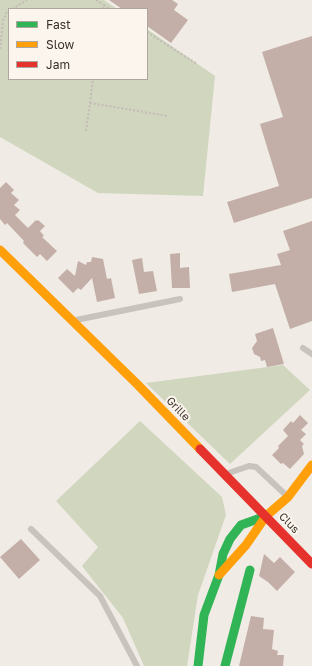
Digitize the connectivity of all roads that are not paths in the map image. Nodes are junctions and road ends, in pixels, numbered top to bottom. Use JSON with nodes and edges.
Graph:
{"nodes":[{"id":1,"x":0,"y":250,"type":"edge"},
{"id":2,"x":180,"y":299,"type":"dead end"},
{"id":3,"x":72,"y":320,"type":"junction"},
{"id":4,"x":303,"y":348,"type":"dead end"},
{"id":5,"x":312,"y":354,"type":"edge"},
{"id":6,"x":312,"y":465,"type":"edge"},
{"id":7,"x":224,"y":474,"type":"junction"},
{"id":8,"x":288,"y":497,"type":"junction"},
{"id":9,"x":266,"y":516,"type":"junction"},
{"id":10,"x":31,"y":529,"type":"dead end"},
{"id":11,"x":312,"y":564,"type":"edge"},
{"id":12,"x":250,"y":570,"type":"dead end"},
{"id":13,"x":219,"y":575,"type":"junction"},
{"id":14,"x":137,"y":666,"type":"edge"},
{"id":15,"x":198,"y":666,"type":"edge"},
{"id":16,"x":225,"y":666,"type":"edge"}],
"edges":[{"from":1,"to":3,"type":"main road","name":"Grille"},
{"from":2,"to":3,"type":"lane"},
{"from":3,"to":7,"type":"main road","name":"Grille"},
{"from":4,"to":5,"type":"lane"},
{"from":6,"to":8,"type":"main road"},
{"from":7,"to":8,"type":"lane"},
{"from":7,"to":9,"type":"main road","name":"Grille"},
{"from":8,"to":9,"type":"main road"},
{"from":9,"to":11,"type":"main road","name":"Clus"},
{"from":9,"to":13,"type":"main road"},
{"from":9,"to":13,"type":"main road"},
{"from":10,"to":14,"type":"lane"},
{"from":12,"to":16,"type":"main road"},
{"from":13,"to":15,"type":"main road"}]}
